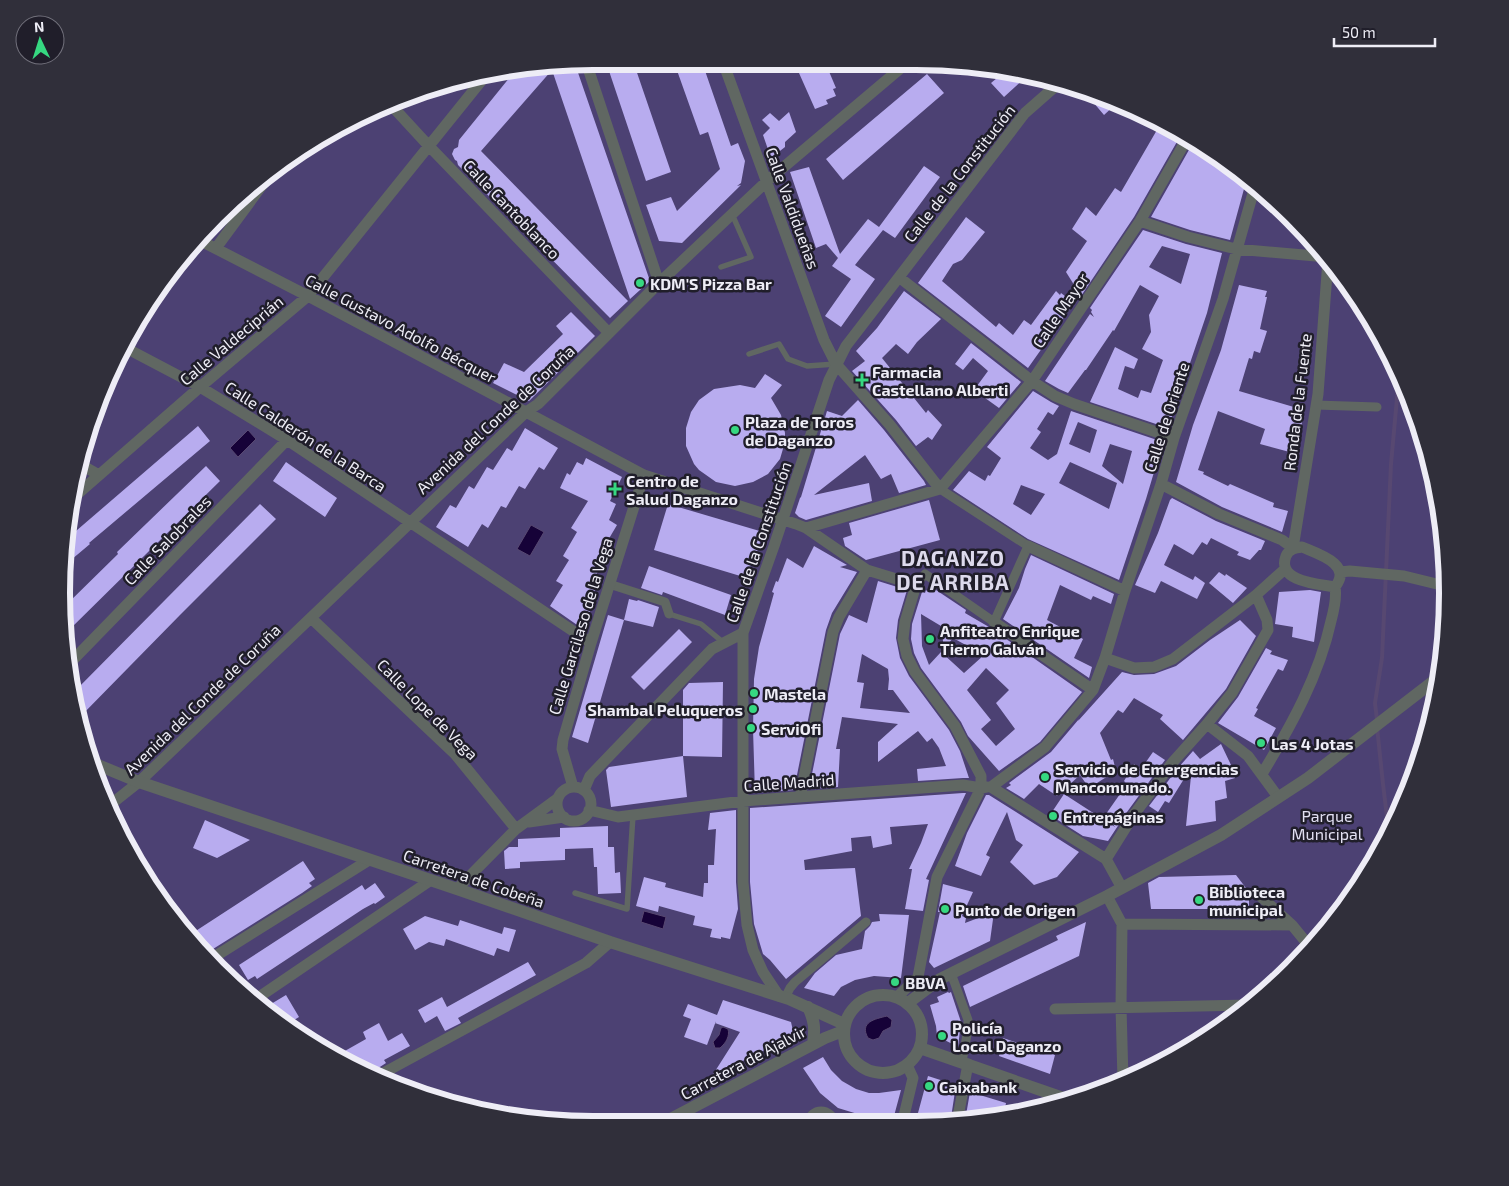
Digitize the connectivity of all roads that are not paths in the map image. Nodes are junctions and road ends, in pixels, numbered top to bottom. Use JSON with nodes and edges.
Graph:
{"nodes":[{"id":1,"x":589,"y":70,"type":"edge"},
{"id":2,"x":726,"y":70,"type":"edge"},
{"id":3,"x":899,"y":70,"type":"edge"},
{"id":4,"x":480,"y":83,"type":"edge"},
{"id":5,"x":1053,"y":89,"type":"edge"},
{"id":6,"x":395,"y":109,"type":"edge"},
{"id":7,"x":1184,"y":144,"type":"edge"},
{"id":8,"x":429,"y":147,"type":"junction"},
{"id":9,"x":766,"y":182,"type":"junction"},
{"id":10,"x":256,"y":193,"type":"edge"},
{"id":11,"x":1253,"y":193,"type":"edge"},
{"id":12,"x":732,"y":214,"type":"junction"},
{"id":13,"x":1140,"y":222,"type":"junction"},
{"id":14,"x":205,"y":243,"type":"edge"},
{"id":15,"x":216,"y":248,"type":"junction"},
{"id":16,"x":1236,"y":249,"type":"junction"},
{"id":17,"x":1317,"y":258,"type":"edge"},
{"id":18,"x":721,"y":267,"type":"dead end"},
{"id":19,"x":1326,"y":269,"type":"edge"},
{"id":20,"x":900,"y":278,"type":"junction"},
{"id":21,"x":659,"y":283,"type":"junction"},
{"id":22,"x":308,"y":296,"type":"junction"},
{"id":23,"x":609,"y":333,"type":"junction"},
{"id":24,"x":130,"y":350,"type":"edge"},
{"id":25,"x":749,"y":354,"type":"dead end"},
{"id":26,"x":836,"y":364,"type":"junction"},
{"id":27,"x":1032,"y":381,"type":"junction"},
{"id":28,"x":200,"y":387,"type":"junction"},
{"id":29,"x":1316,"y":405,"type":"junction"},
{"id":30,"x":1377,"y":406,"type":"dead end"},
{"id":31,"x":526,"y":412,"type":"junction"},
{"id":32,"x":1174,"y":438,"type":"junction"},
{"id":33,"x":287,"y":440,"type":"junction"},
{"id":34,"x":86,"y":467,"type":"edge"},
{"id":35,"x":99,"y":475,"type":"junction"},
{"id":36,"x":644,"y":475,"type":"junction"},
{"id":37,"x":1161,"y":484,"type":"junction"},
{"id":38,"x":940,"y":489,"type":"junction"},
{"id":39,"x":80,"y":492,"type":"edge"},
{"id":40,"x":783,"y":519,"type":"junction"},
{"id":41,"x":409,"y":523,"type":"junction"},
{"id":42,"x":806,"y":528,"type":"junction"},
{"id":43,"x":1028,"y":546,"type":"junction"},
{"id":44,"x":1293,"y":548,"type":"junction"},
{"id":45,"x":1285,"y":569,"type":"junction"},
{"id":46,"x":867,"y":570,"type":"junction"},
{"id":47,"x":1340,"y":572,"type":"junction"},
{"id":48,"x":609,"y":584,"type":"junction"},
{"id":49,"x":1439,"y":584,"type":"edge"},
{"id":50,"x":916,"y":585,"type":"junction"},
{"id":51,"x":1335,"y":587,"type":"junction"},
{"id":52,"x":1125,"y":591,"type":"junction"},
{"id":53,"x":1256,"y":595,"type":"junction"},
{"id":54,"x":669,"y":614,"type":"joint"},
{"id":55,"x":311,"y":618,"type":"junction"},
{"id":56,"x":994,"y":622,"type":"junction"},
{"id":57,"x":743,"y":633,"type":"junction"},
{"id":58,"x":591,"y":643,"type":"junction"},
{"id":59,"x":724,"y":643,"type":"junction"},
{"id":60,"x":1106,"y":658,"type":"junction"},
{"id":61,"x":74,"y":659,"type":"edge"},
{"id":62,"x":1431,"y":682,"type":"edge"},
{"id":63,"x":1093,"y":690,"type":"junction"},
{"id":64,"x":1207,"y":724,"type":"junction"},
{"id":65,"x":100,"y":766,"type":"edge"},
{"id":66,"x":1262,"y":774,"type":"junction"},
{"id":67,"x":139,"y":782,"type":"junction"},
{"id":68,"x":578,"y":788,"type":"junction"},
{"id":69,"x":986,"y":788,"type":"junction"},
{"id":70,"x":800,"y":797,"type":"junction"},
{"id":71,"x":1278,"y":797,"type":"junction"},
{"id":72,"x":557,"y":799,"type":"junction"},
{"id":73,"x":743,"y":801,"type":"junction"},
{"id":74,"x":114,"y":802,"type":"edge"},
{"id":75,"x":589,"y":810,"type":"junction"},
{"id":76,"x":633,"y":815,"type":"junction"},
{"id":77,"x":564,"y":817,"type":"junction"},
{"id":78,"x":528,"y":822,"type":"junction"},
{"id":79,"x":516,"y":829,"type":"junction"},
{"id":80,"x":1106,"y":859,"type":"junction"},
{"id":81,"x":369,"y":860,"type":"junction"},
{"id":82,"x":431,"y":880,"type":"junction"},
{"id":83,"x":457,"y":888,"type":"junction"},
{"id":84,"x":1122,"y":888,"type":"junction"},
{"id":85,"x":575,"y":893,"type":"dead end"},
{"id":86,"x":1257,"y":893,"type":"dead end"},
{"id":87,"x":1107,"y":896,"type":"junction"},
{"id":88,"x":866,"y":922,"type":"dead end"},
{"id":89,"x":1122,"y":924,"type":"junction"},
{"id":90,"x":1292,"y":925,"type":"junction"},
{"id":91,"x":610,"y":942,"type":"junction"},
{"id":92,"x":1306,"y":942,"type":"edge"},
{"id":93,"x":217,"y":957,"type":"edge"},
{"id":94,"x":951,"y":973,"type":"junction"},
{"id":95,"x":260,"y":996,"type":"edge"},
{"id":96,"x":782,"y":997,"type":"junction"},
{"id":97,"x":902,"y":1000,"type":"junction"},
{"id":98,"x":1237,"y":1005,"type":"edge"},
{"id":99,"x":1121,"y":1007,"type":"junction"},
{"id":100,"x":808,"y":1008,"type":"junction"},
{"id":101,"x":1055,"y":1009,"type":"dead end"},
{"id":102,"x":844,"y":1028,"type":"junction"},
{"id":103,"x":813,"y":1044,"type":"junction"},
{"id":104,"x":920,"y":1048,"type":"junction"},
{"id":105,"x":965,"y":1063,"type":"junction"},
{"id":106,"x":907,"y":1065,"type":"junction"},
{"id":107,"x":385,"y":1072,"type":"edge"},
{"id":108,"x":1123,"y":1073,"type":"edge"},
{"id":109,"x":1058,"y":1096,"type":"edge"},
{"id":110,"x":958,"y":1114,"type":"edge"},
{"id":111,"x":674,"y":1116,"type":"edge"},
{"id":112,"x":811,"y":1116,"type":"edge"},
{"id":113,"x":831,"y":1116,"type":"edge"},
{"id":114,"x":904,"y":1116,"type":"edge"}],
"edges":[{"from":1,"to":21,"type":"street"},
{"from":2,"to":9,"type":"street","name":"Calle Valdidueñas"},
{"from":3,"to":9,"type":"street","name":"Avenida del Conde de Coruña"},
{"from":4,"to":8,"type":"street","name":"Calle Valdeciprián"},
{"from":5,"to":20,"type":"street","name":"Calle de la Constitución"},
{"from":6,"to":8,"type":"street","name":"Calle Cantoblanco"},
{"from":7,"to":13,"type":"street","name":"Calle Mayor"},
{"from":8,"to":22,"type":"street","name":"Calle Valdeciprián"},
{"from":8,"to":23,"type":"street","name":"Calle Cantoblanco"},
{"from":9,"to":12,"type":"street","name":"Avenida del Conde de Coruña"},
{"from":9,"to":26,"type":"street","name":"Calle Valdidueñas"},
{"from":10,"to":15,"type":"street"},
{"from":11,"to":16,"type":"street","name":"Calle de Oriente"},
{"from":12,"to":18,"type":"lane"},
{"from":12,"to":21,"type":"street","name":"Avenida del Conde de Coruña"},
{"from":13,"to":16,"type":"street"},
{"from":13,"to":27,"type":"street","name":"Calle Mayor"},
{"from":14,"to":15,"type":"street","name":"Calle Gustavo Adolfo Bécquer"},
{"from":15,"to":22,"type":"street","name":"Calle Gustavo Adolfo Bécquer"},
{"from":16,"to":17,"type":"street"},
{"from":16,"to":32,"type":"street","name":"Calle de Oriente"},
{"from":19,"to":29,"type":"street","name":"Ronda de la Fuente"},
{"from":20,"to":26,"type":"street","name":"Calle de la Constitución"},
{"from":20,"to":27,"type":"street"},
{"from":21,"to":23,"type":"street","name":"Avenida del Conde de Coruña"},
{"from":22,"to":28,"type":"street","name":"Calle Valdeciprián"},
{"from":22,"to":31,"type":"street","name":"Calle Gustavo Adolfo Bécquer"},
{"from":23,"to":31,"type":"street","name":"Avenida del Conde de Coruña"},
{"from":24,"to":28,"type":"street","name":"Calle Calderón de la Barca"},
{"from":25,"to":26,"type":"lane"},
{"from":26,"to":38,"type":"street","name":"Calle Valdidueñas"},
{"from":26,"to":40,"type":"street","name":"Calle de la Constitución"},
{"from":27,"to":32,"type":"street"},
{"from":27,"to":38,"type":"street","name":"Calle Mayor"},
{"from":28,"to":33,"type":"street","name":"Calle Calderón de la Barca"},
{"from":28,"to":35,"type":"street","name":"Calle Valdeciprián"},
{"from":29,"to":30,"type":"street"},
{"from":29,"to":44,"type":"street","name":"Ronda de la Fuente"},
{"from":31,"to":36,"type":"street","name":"Calle Gustavo Adolfo Bécquer"},
{"from":31,"to":41,"type":"street","name":"Avenida del Conde de Coruña"},
{"from":32,"to":37,"type":"street","name":"Calle de Oriente"},
{"from":33,"to":41,"type":"street","name":"Calle Calderón de la Barca"},
{"from":33,"to":61,"type":"street","name":"Calle Salobrales"},
{"from":34,"to":35,"type":"street"},
{"from":35,"to":39,"type":"street","name":"Calle Valdeciprián"},
{"from":36,"to":40,"type":"street","name":"Calle Gustavo Adolfo Bécquer"},
{"from":36,"to":48,"type":"street","name":"Calle Garcilaso de la Vega"},
{"from":37,"to":44,"type":"street"},
{"from":37,"to":52,"type":"street","name":"Calle de Oriente"},
{"from":38,"to":42,"type":"street"},
{"from":38,"to":43,"type":"street"},
{"from":40,"to":42,"type":"street","name":"Calle Gustavo Adolfo Bécquer"},
{"from":40,"to":57,"type":"street","name":"Calle de la Constitución"},
{"from":41,"to":55,"type":"street","name":"Avenida del Conde de Coruña"},
{"from":41,"to":58,"type":"street","name":"Calle Calderón de la Barca"},
{"from":42,"to":46,"type":"street","name":"Calle Gustavo Adolfo Bécquer"},
{"from":43,"to":52,"type":"street"},
{"from":43,"to":56,"type":"street"},
{"from":44,"to":45,"type":"street","name":"Ronda de la Fuente"},
{"from":44,"to":47,"type":"street"},
{"from":45,"to":51,"type":"street"},
{"from":45,"to":53,"type":"street"},
{"from":46,"to":50,"type":"street","name":"Calle Gustavo Adolfo Bécquer"},
{"from":46,"to":70,"type":"street"},
{"from":47,"to":49,"type":"street"},
{"from":47,"to":51,"type":"street"},
{"from":48,"to":54,"type":"street"},
{"from":48,"to":58,"type":"street","name":"Calle Garcilaso de la Vega"},
{"from":50,"to":56,"type":"street"},
{"from":50,"to":69,"type":"street"},
{"from":51,"to":66,"type":"street"},
{"from":52,"to":60,"type":"street","name":"Calle de Oriente"},
{"from":53,"to":60,"type":"street"},
{"from":53,"to":64,"type":"street"},
{"from":54,"to":59,"type":"lane"},
{"from":55,"to":67,"type":"street","name":"Avenida del Conde de Coruña"},
{"from":55,"to":79,"type":"street","name":"Calle Lope de Vega"},
{"from":56,"to":63,"type":"street"},
{"from":57,"to":59,"type":"street"},
{"from":57,"to":73,"type":"street","name":"Calle de la Constitución"},
{"from":58,"to":68,"type":"street","name":"Calle Garcilaso de la Vega"},
{"from":59,"to":68,"type":"street"},
{"from":60,"to":63,"type":"street","name":"Calle de Oriente"},
{"from":62,"to":71,"type":"street"},
{"from":63,"to":69,"type":"street","name":"Calle de Oriente"},
{"from":64,"to":66,"type":"street"},
{"from":64,"to":80,"type":"street"},
{"from":65,"to":67,"type":"street","name":"Carretera de Cobeña"},
{"from":66,"to":71,"type":"street"},
{"from":67,"to":74,"type":"street","name":"Avenida del Conde de Coruña"},
{"from":67,"to":81,"type":"street","name":"Carretera de Cobeña"},
{"from":68,"to":72,"type":"street"},
{"from":68,"to":75,"type":"street"},
{"from":69,"to":70,"type":"street","name":"Calle Madrid"},
{"from":69,"to":80,"type":"street"},
{"from":69,"to":97,"type":"street"},
{"from":70,"to":73,"type":"street","name":"Calle Madrid"},
{"from":71,"to":84,"type":"street"},
{"from":72,"to":77,"type":"street"},
{"from":72,"to":78,"type":"street"},
{"from":73,"to":76,"type":"street","name":"Calle Madrid"},
{"from":73,"to":96,"type":"street","name":"Calle de la Constitución"},
{"from":75,"to":76,"type":"street","name":"Calle Madrid"},
{"from":75,"to":77,"type":"street"},
{"from":76,"to":85,"type":"lane"},
{"from":77,"to":78,"type":"street"},
{"from":78,"to":79,"type":"street"},
{"from":79,"to":83,"type":"street"},
{"from":80,"to":84,"type":"street"},
{"from":81,"to":82,"type":"street","name":"Carretera de Cobeña"},
{"from":81,"to":93,"type":"street"},
{"from":82,"to":83,"type":"street","name":"Carretera de Cobeña"},
{"from":82,"to":95,"type":"street"},
{"from":83,"to":91,"type":"street","name":"Carretera de Cobeña"},
{"from":84,"to":87,"type":"street"},
{"from":86,"to":90,"type":"street"},
{"from":87,"to":89,"type":"street"},
{"from":87,"to":94,"type":"street"},
{"from":88,"to":96,"type":"street"},
{"from":89,"to":90,"type":"street"},
{"from":89,"to":99,"type":"street"},
{"from":90,"to":92,"type":"street"},
{"from":91,"to":96,"type":"street","name":"Carretera de Cobeña"},
{"from":91,"to":107,"type":"street"},
{"from":94,"to":97,"type":"street"},
{"from":94,"to":105,"type":"street"},
{"from":96,"to":100,"type":"street","name":"Carretera de Cobeña"},
{"from":97,"to":102,"type":"street"},
{"from":97,"to":104,"type":"street"},
{"from":98,"to":99,"type":"street"},
{"from":99,"to":101,"type":"street"},
{"from":99,"to":108,"type":"street"},
{"from":100,"to":102,"type":"street","name":"Carretera de Cobeña"},
{"from":100,"to":103,"type":"street"},
{"from":102,"to":103,"type":"street","name":"Carretera de Ajalvir"},
{"from":102,"to":106,"type":"street"},
{"from":103,"to":111,"type":"street","name":"Carretera de Ajalvir"},
{"from":104,"to":105,"type":"street"},
{"from":104,"to":106,"type":"street"},
{"from":105,"to":109,"type":"street"},
{"from":105,"to":110,"type":"street"},
{"from":106,"to":114,"type":"street"},
{"from":112,"to":113,"type":"street"}]}
